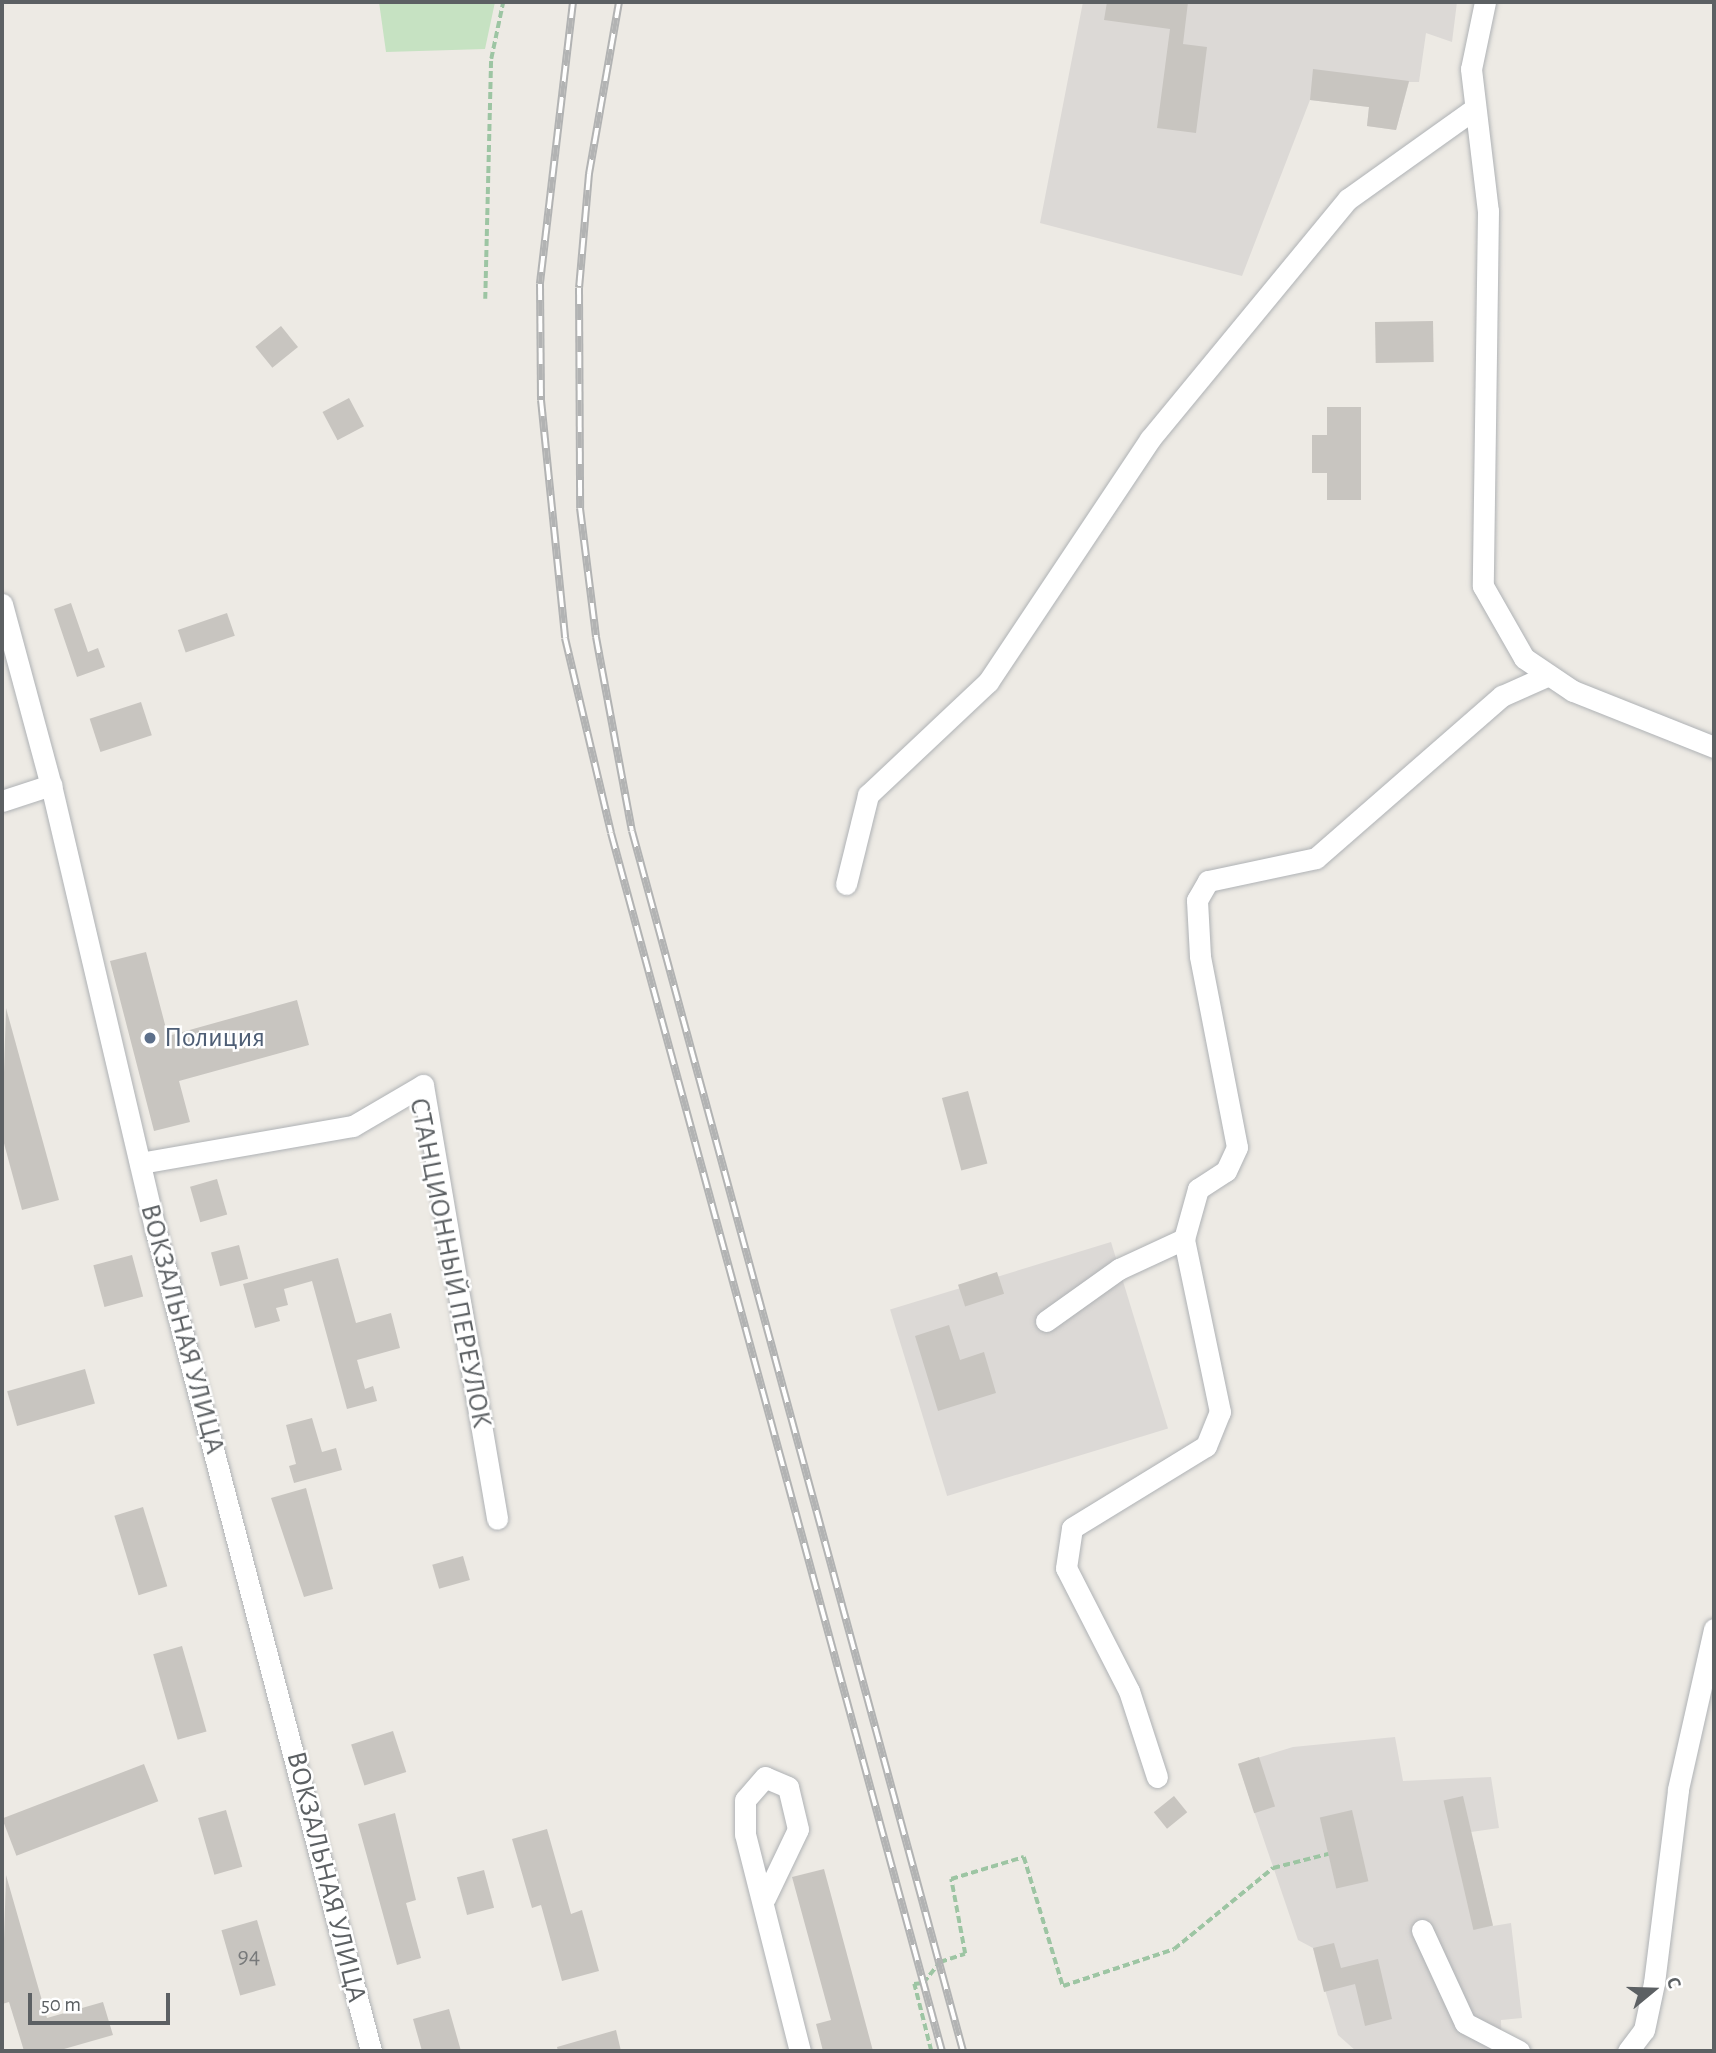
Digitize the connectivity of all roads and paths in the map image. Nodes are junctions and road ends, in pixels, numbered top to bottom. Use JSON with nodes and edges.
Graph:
{"nodes":[{"id":1,"x":503,"y":2,"type":"edge"},
{"id":2,"x":1485,"y":2,"type":"edge"},
{"id":3,"x":1474,"y":109,"type":"junction"},
{"id":4,"x":485,"y":299,"type":"dead end"},
{"id":5,"x":2,"y":604,"type":"edge"},
{"id":6,"x":1549,"y":675,"type":"junction"},
{"id":7,"x":1714,"y":747,"type":"edge"},
{"id":8,"x":51,"y":785,"type":"junction"},
{"id":9,"x":2,"y":801,"type":"edge"},
{"id":10,"x":846,"y":884,"type":"dead end"},
{"id":11,"x":139,"y":1163,"type":"junction"},
{"id":12,"x":1184,"y":1239,"type":"junction"},
{"id":13,"x":1046,"y":1321,"type":"dead end"},
{"id":14,"x":497,"y":1519,"type":"dead end"},
{"id":15,"x":1714,"y":1629,"type":"edge"},
{"id":16,"x":1157,"y":1777,"type":"dead end"},
{"id":17,"x":1328,"y":1854,"type":"dead end"},
{"id":18,"x":765,"y":1898,"type":"junction"},
{"id":19,"x":1422,"y":1930,"type":"dead end"},
{"id":20,"x":371,"y":2051,"type":"edge"},
{"id":21,"x":800,"y":2051,"type":"edge"},
{"id":22,"x":931,"y":2051,"type":"edge"},
{"id":23,"x":1519,"y":2051,"type":"edge"},
{"id":24,"x":1628,"y":2051,"type":"edge"}],
"edges":[{"from":1,"to":4,"type":"path"},
{"from":2,"to":3,"type":"street"},
{"from":3,"to":6,"type":"street"},
{"from":3,"to":10,"type":"street"},
{"from":5,"to":8,"type":"street","name":"ВОКЗАЛЬНАЯ УЛИЦА"},
{"from":6,"to":7,"type":"street"},
{"from":6,"to":12,"type":"street"},
{"from":8,"to":9,"type":"street"},
{"from":8,"to":11,"type":"street","name":"ВОКЗАЛЬНАЯ УЛИЦА"},
{"from":11,"to":14,"type":"street","name":"СТАНЦИОННЫЙ ПЕРЕУЛОК"},
{"from":11,"to":20,"type":"street","name":"ВОКЗАЛЬНАЯ УЛИЦА"},
{"from":12,"to":13,"type":"street"},
{"from":12,"to":16,"type":"street"},
{"from":15,"to":24,"type":"street"},
{"from":17,"to":22,"type":"path"},
{"from":18,"to":18,"type":"street"},
{"from":18,"to":21,"type":"street"},
{"from":19,"to":23,"type":"street"}]}
